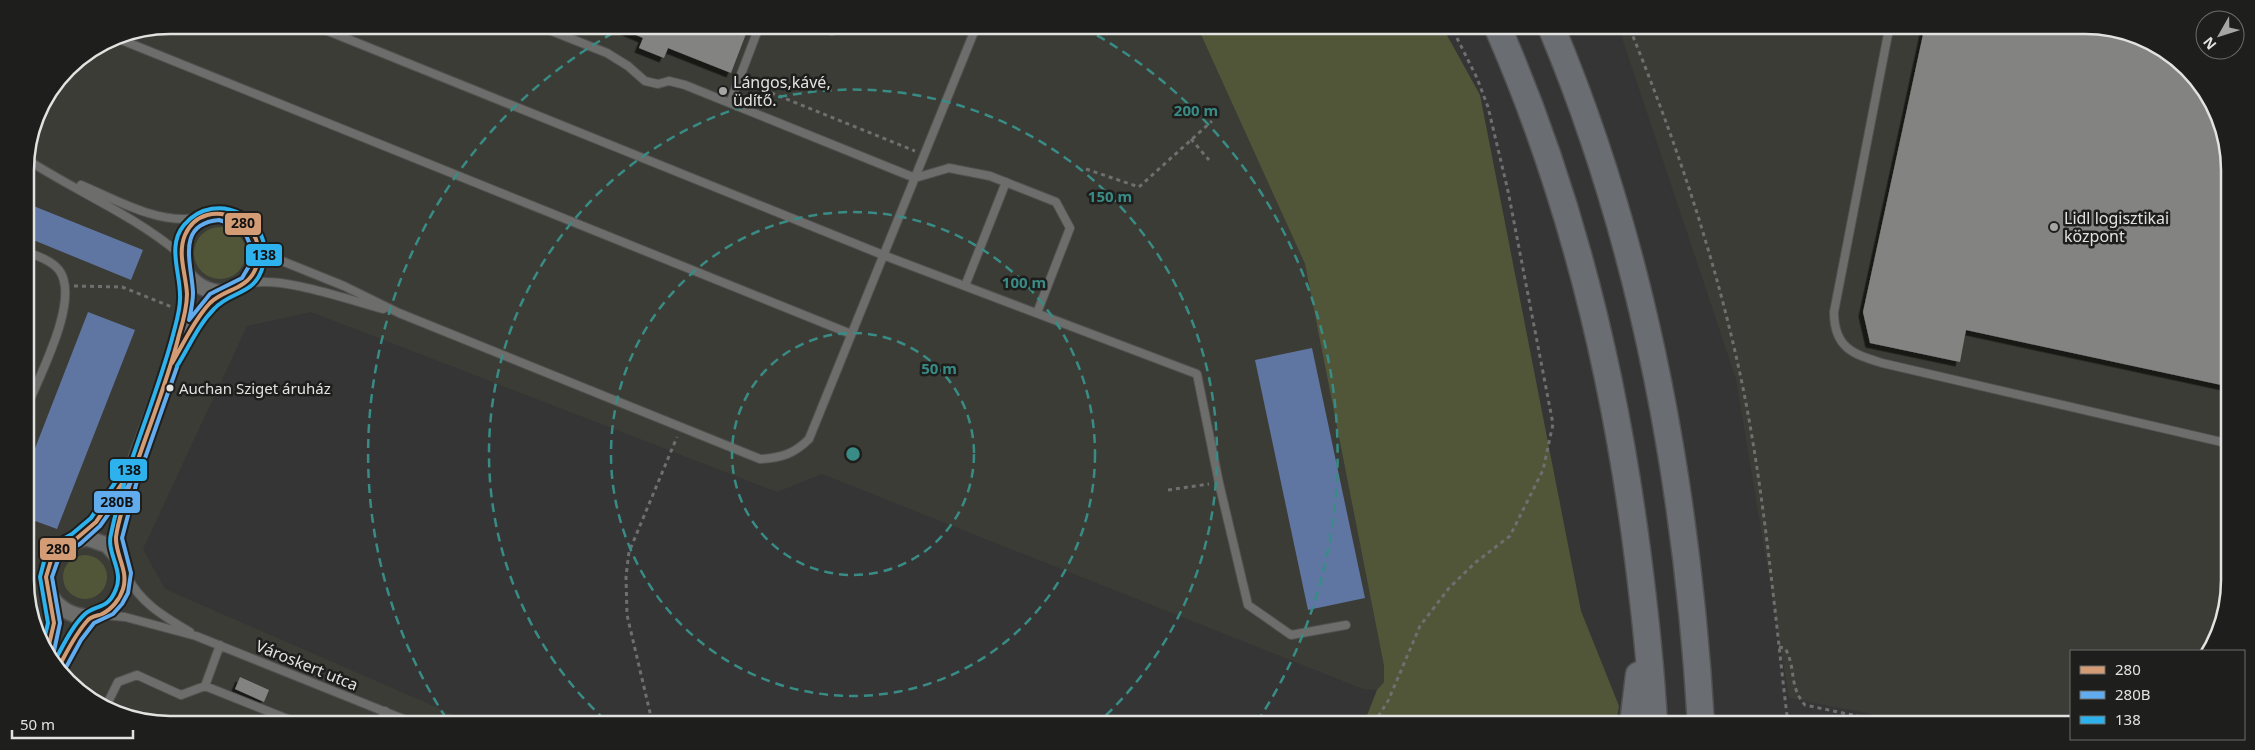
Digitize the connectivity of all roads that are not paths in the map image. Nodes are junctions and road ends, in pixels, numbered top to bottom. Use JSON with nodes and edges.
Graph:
{"nodes":[{"id":1,"x":334,"y":34,"type":"edge"},
{"id":2,"x":559,"y":34,"type":"edge"},
{"id":3,"x":757,"y":34,"type":"edge"},
{"id":4,"x":973,"y":34,"type":"edge"},
{"id":5,"x":1500,"y":34,"type":"edge"},
{"id":6,"x":1554,"y":34,"type":"edge"},
{"id":7,"x":1889,"y":34,"type":"edge"},
{"id":8,"x":125,"y":41,"type":"edge"},
{"id":9,"x":730,"y":103,"type":"junction"},
{"id":10,"x":34,"y":163,"type":"edge"},
{"id":11,"x":50,"y":172,"type":"junction"},
{"id":12,"x":914,"y":178,"type":"junction"},
{"id":13,"x":1006,"y":182,"type":"junction"},
{"id":14,"x":204,"y":217,"type":"junction"},
{"id":15,"x":256,"y":238,"type":"junction"},
{"id":16,"x":180,"y":254,"type":"junction"},
{"id":17,"x":34,"y":255,"type":"edge"},
{"id":18,"x":883,"y":256,"type":"junction"},
{"id":19,"x":184,"y":271,"type":"junction"},
{"id":20,"x":241,"y":286,"type":"junction"},
{"id":21,"x":965,"y":286,"type":"junction"},
{"id":22,"x":223,"y":292,"type":"junction"},
{"id":23,"x":400,"y":313,"type":"junction"},
{"id":24,"x":1037,"y":314,"type":"junction"},
{"id":25,"x":851,"y":334,"type":"junction"},
{"id":26,"x":172,"y":363,"type":"junction"},
{"id":27,"x":34,"y":390,"type":"edge"},
{"id":28,"x":2221,"y":442,"type":"edge"},
{"id":29,"x":135,"y":464,"type":"junction"},
{"id":30,"x":76,"y":539,"type":"junction"},
{"id":31,"x":123,"y":565,"type":"junction"},
{"id":32,"x":51,"y":597,"type":"junction"},
{"id":33,"x":95,"y":616,"type":"junction"},
{"id":34,"x":1646,"y":622,"type":"junction"},
{"id":35,"x":1346,"y":625,"type":"dead end"},
{"id":36,"x":196,"y":636,"type":"junction"},
{"id":37,"x":50,"y":643,"type":"edge"},
{"id":38,"x":220,"y":646,"type":"junction"},
{"id":39,"x":61,"y":662,"type":"edge"},
{"id":40,"x":204,"y":686,"type":"junction"},
{"id":41,"x":108,"y":701,"type":"edge"},
{"id":42,"x":385,"y":711,"type":"junction"},
{"id":43,"x":280,"y":716,"type":"edge"},
{"id":44,"x":383,"y":716,"type":"edge"},
{"id":45,"x":396,"y":716,"type":"edge"},
{"id":46,"x":1634,"y":716,"type":"edge"},
{"id":47,"x":1653,"y":716,"type":"edge"},
{"id":48,"x":1701,"y":716,"type":"edge"}],
"edges":[{"from":1,"to":18,"type":"lane"},
{"from":2,"to":9,"type":"lane"},
{"from":3,"to":9,"type":"lane"},
{"from":4,"to":12,"type":"lane"},
{"from":5,"to":34,"type":"highway"},
{"from":6,"to":48,"type":"highway"},
{"from":7,"to":28,"type":"lane"},
{"from":8,"to":25,"type":"lane"},
{"from":9,"to":12,"type":"lane"},
{"from":10,"to":11,"type":"lane"},
{"from":11,"to":14,"type":"lane"},
{"from":11,"to":16,"type":"lane"},
{"from":12,"to":13,"type":"lane"},
{"from":12,"to":18,"type":"lane"},
{"from":13,"to":21,"type":"lane"},
{"from":13,"to":24,"type":"lane"},
{"from":14,"to":15,"type":"street"},
{"from":14,"to":16,"type":"street"},
{"from":15,"to":20,"type":"street"},
{"from":15,"to":23,"type":"lane"},
{"from":16,"to":19,"type":"street"},
{"from":17,"to":27,"type":"lane"},
{"from":18,"to":21,"type":"lane"},
{"from":18,"to":25,"type":"lane"},
{"from":19,"to":22,"type":"street"},
{"from":19,"to":26,"type":"street"},
{"from":20,"to":22,"type":"street"},
{"from":20,"to":23,"type":"lane"},
{"from":21,"to":24,"type":"lane"},
{"from":22,"to":26,"type":"street"},
{"from":23,"to":25,"type":"lane"},
{"from":24,"to":35,"type":"lane"},
{"from":26,"to":29,"type":"street"},
{"from":29,"to":30,"type":"street"},
{"from":29,"to":31,"type":"street"},
{"from":30,"to":31,"type":"street"},
{"from":30,"to":32,"type":"street"},
{"from":31,"to":33,"type":"street"},
{"from":31,"to":36,"type":"lane","name":"Városkert utca"},
{"from":32,"to":33,"type":"street"},
{"from":32,"to":37,"type":"street"},
{"from":33,"to":36,"type":"lane","name":"Városkert utca"},
{"from":33,"to":39,"type":"street"},
{"from":34,"to":46,"type":"highway"},
{"from":34,"to":47,"type":"highway"},
{"from":36,"to":38,"type":"lane","name":"Városkert utca"},
{"from":38,"to":40,"type":"lane"},
{"from":38,"to":42,"type":"lane","name":"Városkert utca"},
{"from":40,"to":41,"type":"lane"},
{"from":40,"to":43,"type":"lane"},
{"from":42,"to":44,"type":"lane"},
{"from":42,"to":45,"type":"lane","name":"Városkert utca"}]}
